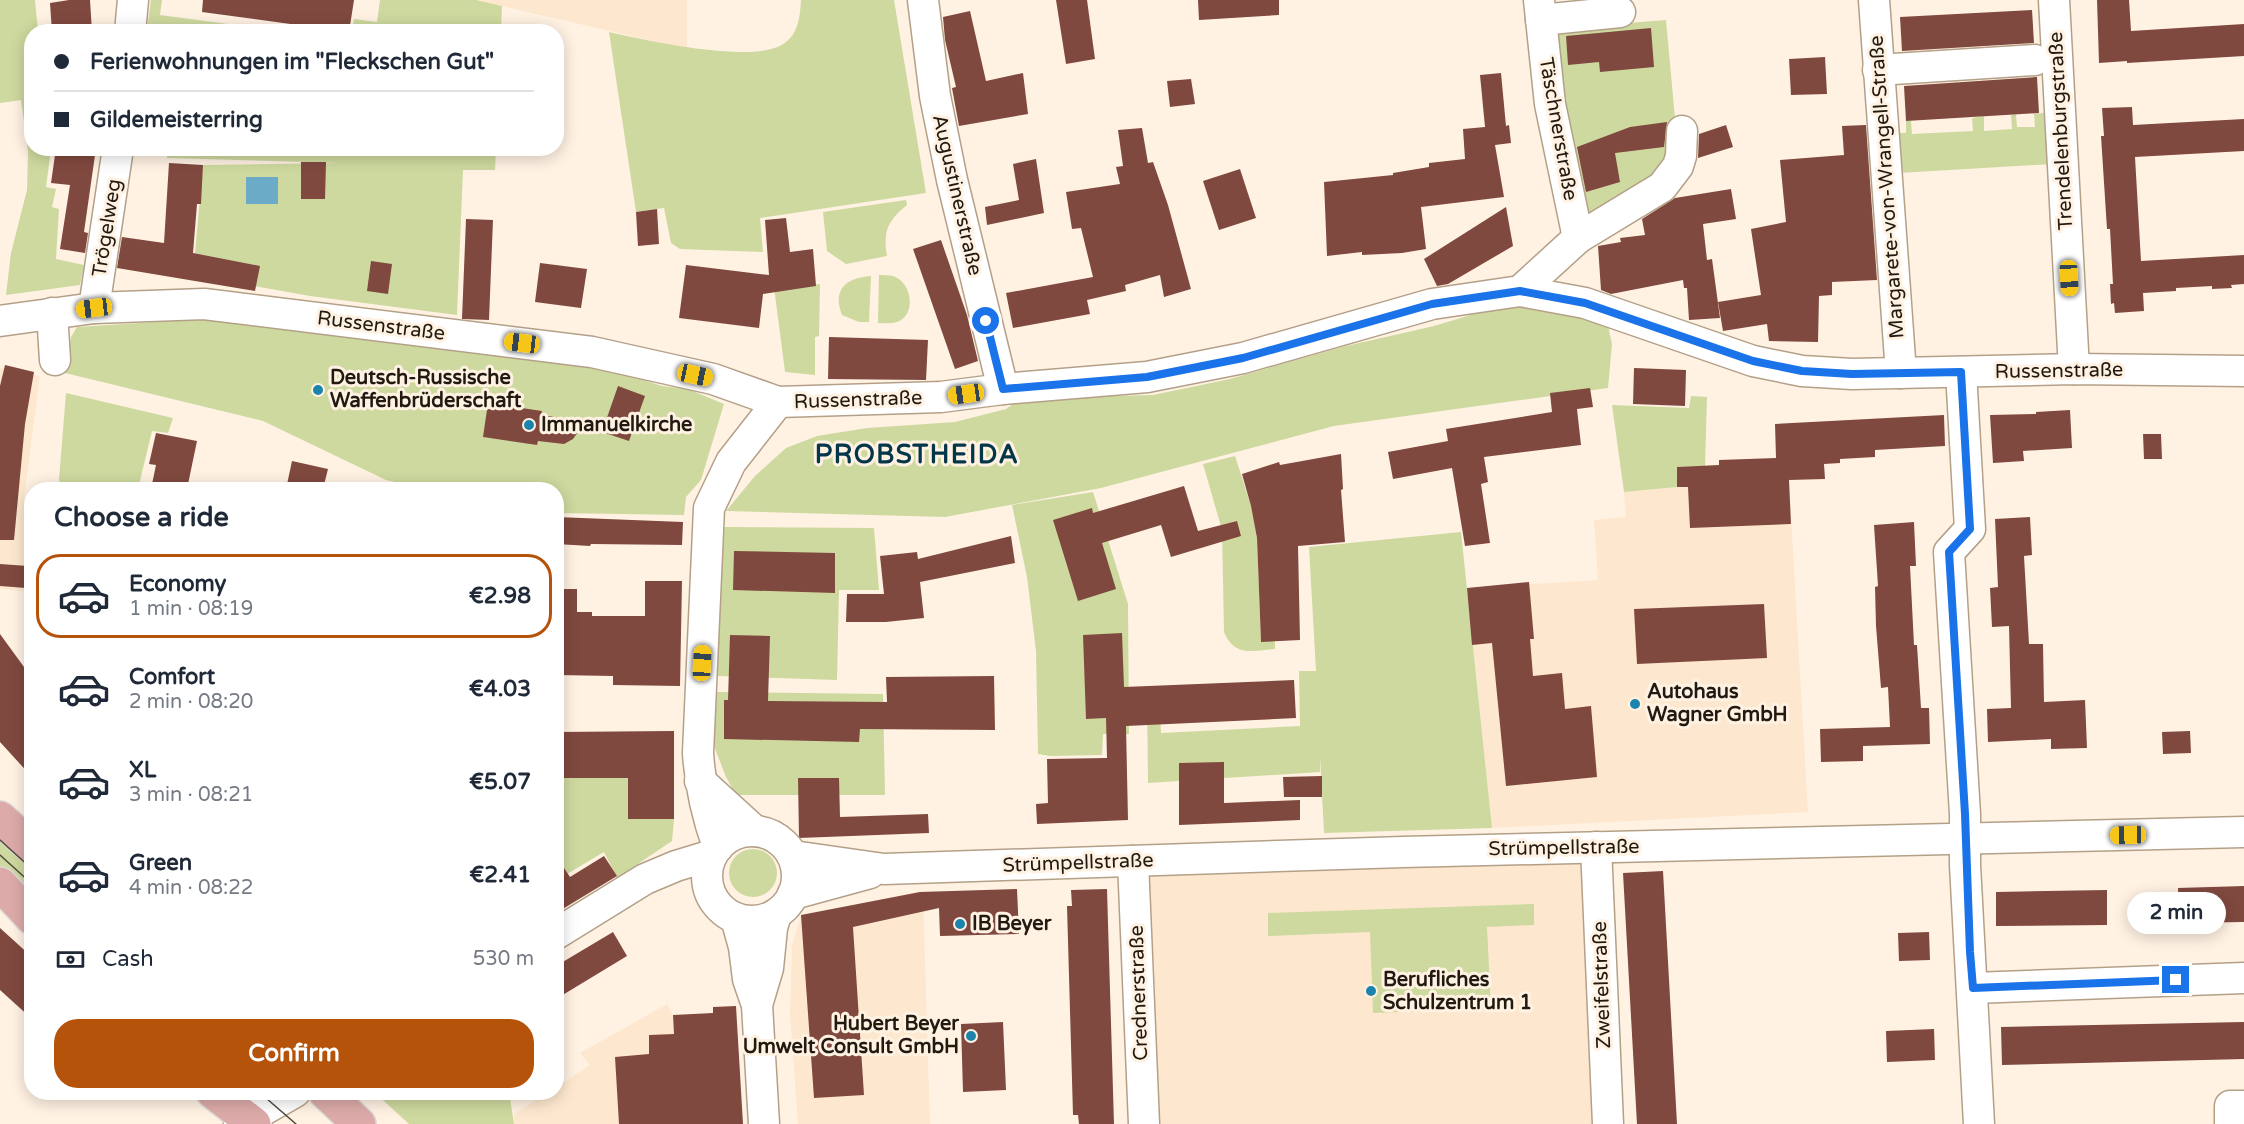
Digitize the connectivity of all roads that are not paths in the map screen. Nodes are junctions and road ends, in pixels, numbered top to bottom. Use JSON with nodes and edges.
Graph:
{"nodes":[{"id":1,"x":133,"y":0,"type":"edge"},
{"id":2,"x":923,"y":0,"type":"edge"},
{"id":3,"x":1874,"y":0,"type":"edge"},
{"id":4,"x":2054,"y":0,"type":"edge"},
{"id":5,"x":1540,"y":10,"type":"edge"},
{"id":6,"x":1620,"y":12,"type":"dead end"},
{"id":7,"x":131,"y":24,"type":"edge"},
{"id":8,"x":2035,"y":60,"type":"dead end"},
{"id":9,"x":1878,"y":70,"type":"junction"},
{"id":10,"x":1682,"y":131,"type":"dead end"},
{"id":11,"x":117,"y":156,"type":"edge"},
{"id":12,"x":1578,"y":238,"type":"junction"},
{"id":13,"x":1520,"y":291,"type":"junction"},
{"id":14,"x":94,"y":308,"type":"junction"},
{"id":15,"x":52,"y":314,"type":"junction"},
{"id":16,"x":0,"y":321,"type":"edge"},
{"id":17,"x":54,"y":360,"type":"dead end"},
{"id":18,"x":2074,"y":369,"type":"junction"},
{"id":19,"x":2244,"y":371,"type":"edge"},
{"id":20,"x":1961,"y":372,"type":"junction"},
{"id":21,"x":1901,"y":374,"type":"junction"},
{"id":22,"x":1003,"y":389,"type":"junction"},
{"id":23,"x":778,"y":402,"type":"junction"},
{"id":24,"x":700,"y":781,"type":"junction"},
{"id":25,"x":0,"y":818,"type":"edge"},
{"id":26,"x":754,"y":831,"type":"junction"},
{"id":27,"x":2244,"y":832,"type":"edge"},
{"id":28,"x":1965,"y":838,"type":"junction"},
{"id":29,"x":24,"y":840,"type":"edge"},
{"id":30,"x":1596,"y":847,"type":"junction"},
{"id":31,"x":715,"y":851,"type":"junction"},
{"id":32,"x":793,"y":856,"type":"junction"},
{"id":33,"x":1133,"y":861,"type":"junction"},
{"id":34,"x":884,"y":869,"type":"junction"},
{"id":35,"x":645,"y":879,"type":"junction"},
{"id":36,"x":0,"y":884,"type":"edge"},
{"id":37,"x":711,"y":892,"type":"junction"},
{"id":38,"x":785,"y":904,"type":"junction"},
{"id":39,"x":24,"y":910,"type":"edge"},
{"id":40,"x":736,"y":918,"type":"junction"},
{"id":41,"x":564,"y":929,"type":"edge"},
{"id":42,"x":2244,"y":978,"type":"edge"},
{"id":43,"x":1973,"y":988,"type":"junction"},
{"id":44,"x":757,"y":1005,"type":"junction"},
{"id":45,"x":222,"y":1100,"type":"edge"},
{"id":46,"x":282,"y":1100,"type":"edge"},
{"id":47,"x":334,"y":1100,"type":"edge"},
{"id":48,"x":2244,"y":1106,"type":"edge"},
{"id":49,"x":247,"y":1122,"type":"edge"},
{"id":50,"x":359,"y":1124,"type":"edge"},
{"id":51,"x":764,"y":1124,"type":"edge"},
{"id":52,"x":1144,"y":1124,"type":"edge"},
{"id":53,"x":1608,"y":1124,"type":"edge"},
{"id":54,"x":1979,"y":1124,"type":"edge"},
{"id":55,"x":2230,"y":1124,"type":"edge"}],
"edges":[{"from":1,"to":7,"type":"street"},
{"from":2,"to":22,"type":"street","name":"Augustinerstraße"},
{"from":3,"to":9,"type":"street","name":"Margarete-von-Wrangell-Straße"},
{"from":4,"to":18,"type":"street","name":"Trendelenburgstraße"},
{"from":5,"to":6,"type":"street","name":"Täschnerstraße"},
{"from":5,"to":12,"type":"street","name":"Täschnerstraße"},
{"from":8,"to":9,"type":"street"},
{"from":9,"to":21,"type":"street","name":"Margarete-von-Wrangell-Straße"},
{"from":10,"to":12,"type":"street"},
{"from":11,"to":14,"type":"street","name":"Trögelweg"},
{"from":12,"to":13,"type":"street"},
{"from":13,"to":21,"type":"street","name":"Russenstraße"},
{"from":13,"to":22,"type":"street","name":"Russenstraße"},
{"from":14,"to":15,"type":"street","name":"Russenstraße"},
{"from":14,"to":23,"type":"street","name":"Russenstraße"},
{"from":15,"to":16,"type":"street","name":"Russenstraße"},
{"from":15,"to":17,"type":"street"},
{"from":18,"to":19,"type":"street","name":"Russenstraße"},
{"from":18,"to":20,"type":"street","name":"Russenstraße"},
{"from":20,"to":21,"type":"street","name":"Russenstraße"},
{"from":20,"to":28,"type":"street"},
{"from":22,"to":23,"type":"street","name":"Russenstraße"},
{"from":23,"to":24,"type":"street"},
{"from":24,"to":26,"type":"street"},
{"from":24,"to":31,"type":"street"},
{"from":25,"to":29,"type":"main road"},
{"from":26,"to":31,"type":"street"},
{"from":26,"to":32,"type":"street"},
{"from":27,"to":28,"type":"street","name":"Strümpellstraße"},
{"from":28,"to":30,"type":"street","name":"Strümpellstraße"},
{"from":28,"to":43,"type":"street"},
{"from":30,"to":33,"type":"street","name":"Strümpellstraße"},
{"from":30,"to":53,"type":"street","name":"Zweifelstraße"},
{"from":31,"to":35,"type":"street"},
{"from":31,"to":37,"type":"street"},
{"from":32,"to":34,"type":"street","name":"Strümpellstraße"},
{"from":32,"to":38,"type":"street"},
{"from":33,"to":34,"type":"street","name":"Strümpellstraße"},
{"from":33,"to":52,"type":"street","name":"Crednerstraße"},
{"from":34,"to":38,"type":"street","name":"Strümpellstraße"},
{"from":35,"to":37,"type":"street"},
{"from":35,"to":41,"type":"street"},
{"from":36,"to":39,"type":"main road"},
{"from":37,"to":40,"type":"street"},
{"from":38,"to":40,"type":"street"},
{"from":38,"to":44,"type":"street"},
{"from":40,"to":44,"type":"street"},
{"from":42,"to":43,"type":"street"},
{"from":43,"to":54,"type":"street"},
{"from":44,"to":51,"type":"street"},
{"from":45,"to":49,"type":"main road"},
{"from":46,"to":49,"type":"street"},
{"from":47,"to":50,"type":"main road"},
{"from":48,"to":55,"type":"street"}]}
